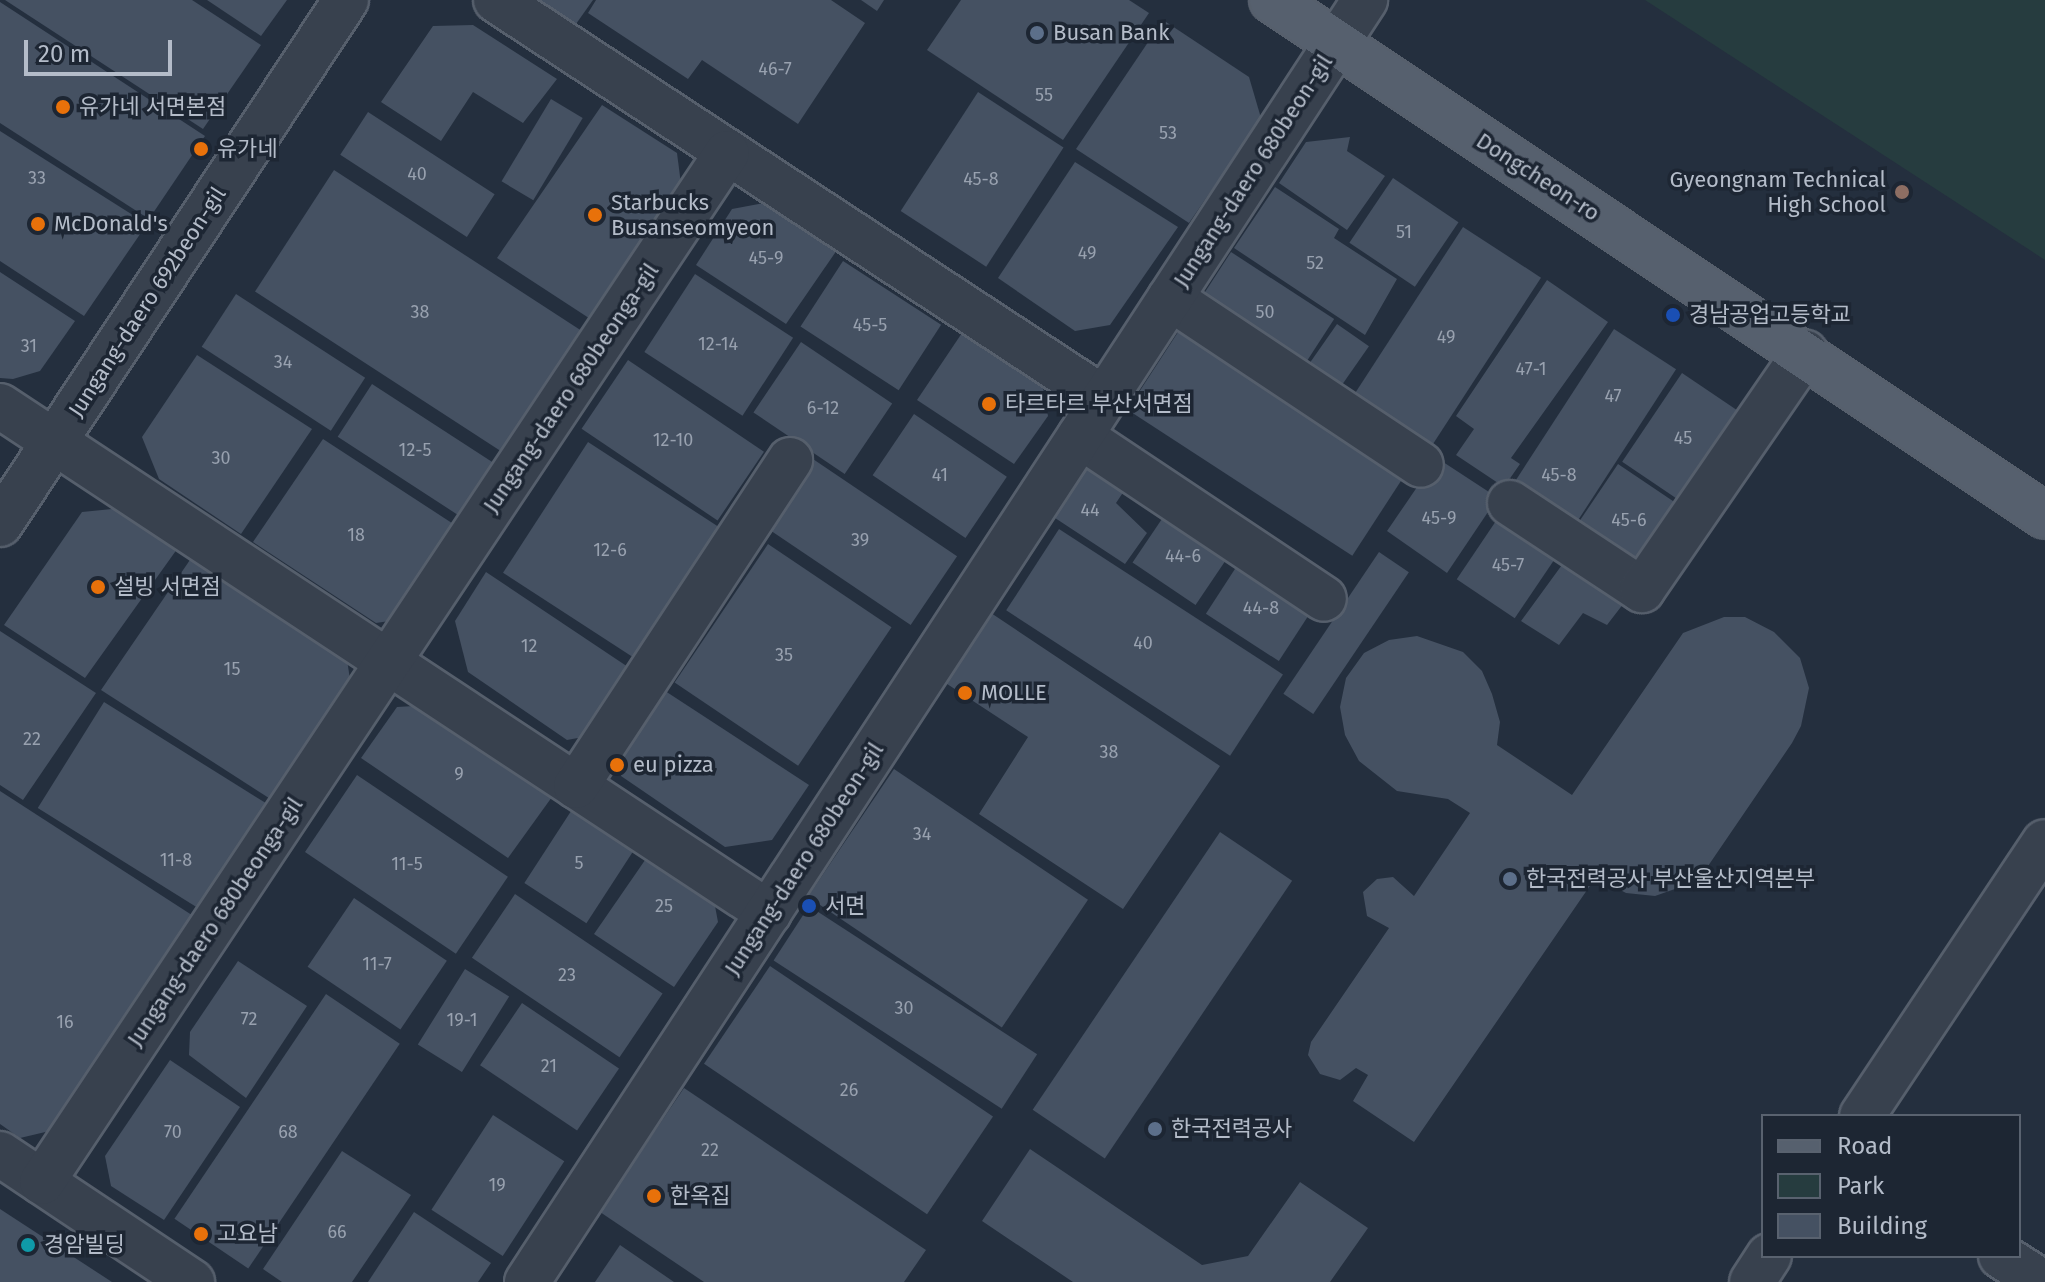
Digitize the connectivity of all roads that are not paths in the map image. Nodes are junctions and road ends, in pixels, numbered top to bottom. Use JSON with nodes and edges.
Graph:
{"nodes":[{"id":1,"x":346,"y":0,"type":"edge"},
{"id":2,"x":496,"y":0,"type":"edge"},
{"id":3,"x":1272,"y":0,"type":"edge"},
{"id":4,"x":1365,"y":0,"type":"edge"},
{"id":5,"x":1336,"y":43,"type":"junction"},
{"id":6,"x":727,"y":153,"type":"junction"},
{"id":7,"x":1170,"y":298,"type":"junction"},
{"id":8,"x":1805,"y":353,"type":"junction"},
{"id":9,"x":1104,"y":399,"type":"junction"},
{"id":10,"x":0,"y":406,"type":"edge"},
{"id":11,"x":1080,"y":436,"type":"junction"},
{"id":12,"x":54,"y":442,"type":"junction"},
{"id":13,"x":790,"y":460,"type":"dead end"},
{"id":14,"x":1421,"y":465,"type":"dead end"},
{"id":15,"x":1510,"y":503,"type":"dead end"},
{"id":16,"x":2045,"y":516,"type":"edge"},
{"id":17,"x":0,"y":524,"type":"edge"},
{"id":18,"x":1324,"y":599,"type":"dead end"},
{"id":19,"x":388,"y":662,"type":"junction"},
{"id":20,"x":576,"y":786,"type":"junction"},
{"id":21,"x":2045,"y":842,"type":"edge"},
{"id":22,"x":769,"y":913,"type":"junction"},
{"id":23,"x":1863,"y":1114,"type":"edge"},
{"id":24,"x":0,"y":1154,"type":"edge"},
{"id":25,"x":42,"y":1182,"type":"junction"},
{"id":26,"x":1768,"y":1258,"type":"edge"},
{"id":27,"x":2004,"y":1258,"type":"edge"},
{"id":28,"x":192,"y":1282,"type":"edge"},
{"id":29,"x":527,"y":1282,"type":"edge"},
{"id":30,"x":1752,"y":1282,"type":"edge"},
{"id":31,"x":2042,"y":1282,"type":"edge"}],
"edges":[{"from":1,"to":12,"type":"street","name":"Jungang-daero 692beon-gil"},
{"from":2,"to":6,"type":"street"},
{"from":3,"to":5,"type":"main road","name":"Dongcheon-ro"},
{"from":4,"to":5,"type":"street","name":"Jungang-daero 680beon-gil"},
{"from":5,"to":7,"type":"street","name":"Jungang-daero 680beon-gil"},
{"from":5,"to":8,"type":"main road","name":"Dongcheon-ro"},
{"from":6,"to":9,"type":"street"},
{"from":6,"to":19,"type":"street","name":"Jungang-daero 680beonga-gil"},
{"from":7,"to":9,"type":"street","name":"Jungang-daero 680beon-gil"},
{"from":7,"to":14,"type":"street","name":"Jungang-daero 680beon-gil"},
{"from":8,"to":15,"type":"street"},
{"from":8,"to":16,"type":"main road","name":"Dongcheon-ro"},
{"from":9,"to":11,"type":"street","name":"Jungang-daero 680beon-gil"},
{"from":10,"to":12,"type":"street"},
{"from":11,"to":18,"type":"street"},
{"from":11,"to":22,"type":"street","name":"Jungang-daero 680beon-gil"},
{"from":12,"to":17,"type":"street","name":"Jungang-daero 692beon-gil"},
{"from":12,"to":19,"type":"street"},
{"from":13,"to":20,"type":"street"},
{"from":19,"to":20,"type":"street"},
{"from":19,"to":25,"type":"street","name":"Jungang-daero 680beonga-gil"},
{"from":20,"to":22,"type":"street"},
{"from":21,"to":23,"type":"street"},
{"from":22,"to":29,"type":"street","name":"Jungang-daero 680beon-gil"},
{"from":24,"to":25,"type":"street"},
{"from":25,"to":28,"type":"street"},
{"from":26,"to":30,"type":"street"},
{"from":27,"to":31,"type":"street"}]}
